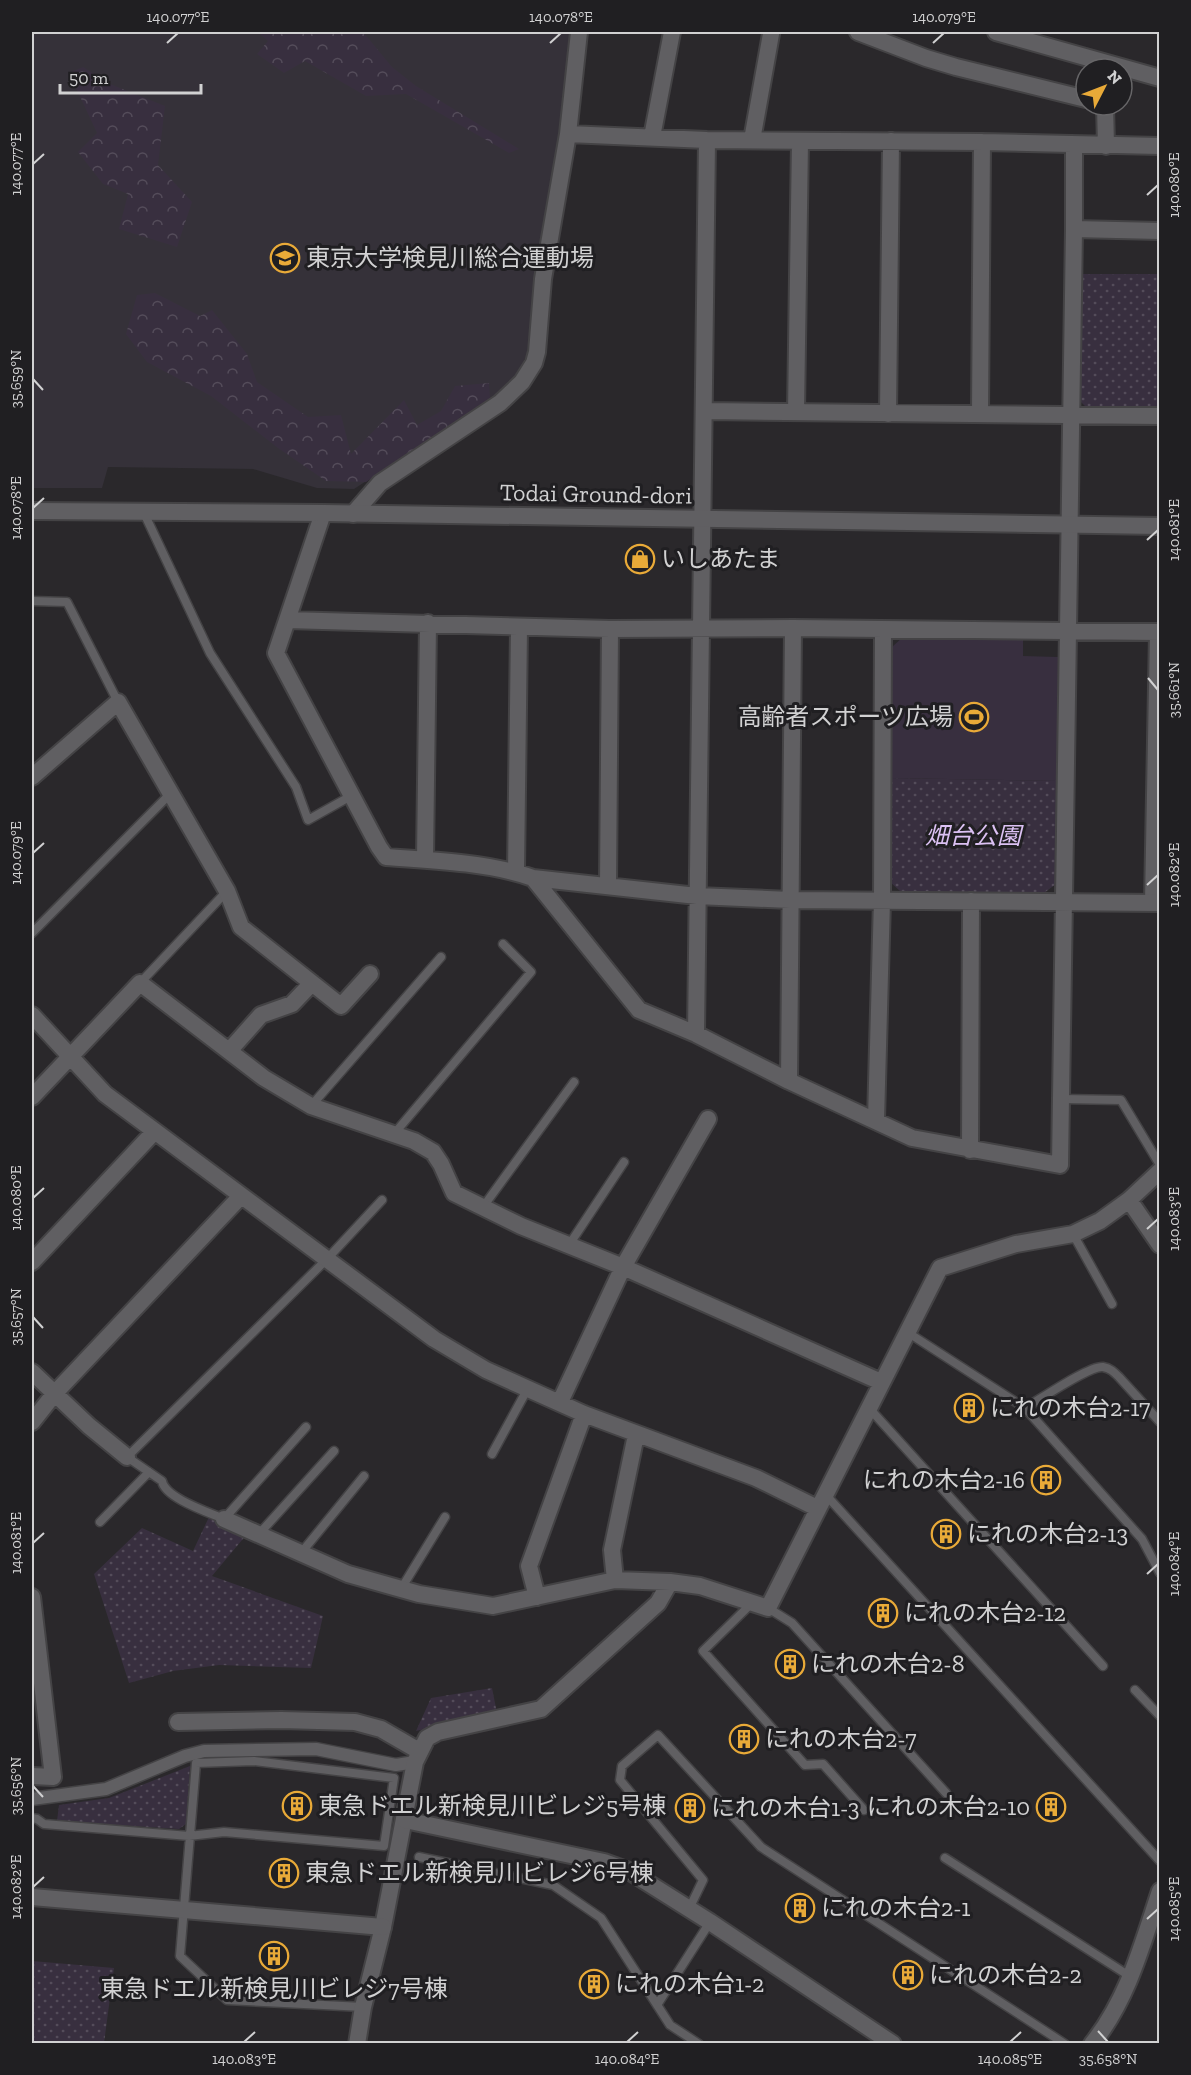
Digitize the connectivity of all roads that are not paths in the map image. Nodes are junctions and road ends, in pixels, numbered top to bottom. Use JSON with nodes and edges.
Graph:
{"nodes":[{"id":1,"x":579,"y":32,"type":"edge"},
{"id":2,"x":672,"y":32,"type":"edge"},
{"id":3,"x":858,"y":32,"type":"edge"},
{"id":4,"x":996,"y":32,"type":"edge"},
{"id":5,"x":771,"y":34,"type":"dead end"},
{"id":6,"x":1160,"y":78,"type":"edge"},
{"id":7,"x":1074,"y":96,"type":"edge"},
{"id":8,"x":1105,"y":117,"type":"edge"},
{"id":9,"x":568,"y":134,"type":"junction"},
{"id":10,"x":652,"y":137,"type":"junction"},
{"id":11,"x":707,"y":140,"type":"junction"},
{"id":12,"x":752,"y":140,"type":"junction"},
{"id":13,"x":800,"y":141,"type":"junction"},
{"id":14,"x":891,"y":141,"type":"junction"},
{"id":15,"x":982,"y":142,"type":"junction"},
{"id":16,"x":1074,"y":145,"type":"junction"},
{"id":17,"x":1106,"y":146,"type":"junction"},
{"id":18,"x":1160,"y":146,"type":"edge"},
{"id":19,"x":1074,"y":229,"type":"junction"},
{"id":20,"x":1160,"y":231,"type":"edge"},
{"id":21,"x":705,"y":411,"type":"junction"},
{"id":22,"x":796,"y":412,"type":"junction"},
{"id":23,"x":888,"y":414,"type":"junction"},
{"id":24,"x":980,"y":414,"type":"junction"},
{"id":25,"x":1070,"y":416,"type":"junction"},
{"id":26,"x":1160,"y":416,"type":"edge"},
{"id":27,"x":32,"y":511,"type":"edge"},
{"id":28,"x":144,"y":513,"type":"junction"},
{"id":29,"x":323,"y":513,"type":"junction"},
{"id":30,"x":353,"y":514,"type":"junction"},
{"id":31,"x":703,"y":520,"type":"junction"},
{"id":32,"x":1069,"y":525,"type":"junction"},
{"id":33,"x":1160,"y":526,"type":"edge"},
{"id":34,"x":32,"y":601,"type":"edge"},
{"id":35,"x":287,"y":620,"type":"junction"},
{"id":36,"x":428,"y":623,"type":"junction"},
{"id":37,"x":519,"y":627,"type":"junction"},
{"id":38,"x":701,"y":628,"type":"junction"},
{"id":39,"x":793,"y":628,"type":"junction"},
{"id":40,"x":610,"y":629,"type":"junction"},
{"id":41,"x":883,"y":630,"type":"junction"},
{"id":42,"x":1067,"y":631,"type":"junction"},
{"id":43,"x":1159,"y":632,"type":"edge"},
{"id":44,"x":118,"y":702,"type":"junction"},
{"id":45,"x":32,"y":777,"type":"edge"},
{"id":46,"x":171,"y":793,"type":"junction"},
{"id":47,"x":351,"y":796,"type":"junction"},
{"id":48,"x":425,"y":860,"type":"junction"},
{"id":49,"x":516,"y":872,"type":"junction"},
{"id":50,"x":533,"y":878,"type":"junction"},
{"id":51,"x":608,"y":886,"type":"junction"},
{"id":52,"x":227,"y":891,"type":"junction"},
{"id":53,"x":697,"y":896,"type":"junction"},
{"id":54,"x":790,"y":900,"type":"junction"},
{"id":55,"x":882,"y":900,"type":"junction"},
{"id":56,"x":971,"y":901,"type":"junction"},
{"id":57,"x":1065,"y":903,"type":"junction"},
{"id":58,"x":1156,"y":903,"type":"edge"},
{"id":59,"x":32,"y":933,"type":"edge"},
{"id":60,"x":503,"y":944,"type":"dead end"},
{"id":61,"x":441,"y":957,"type":"dead end"},
{"id":62,"x":370,"y":974,"type":"dead end"},
{"id":63,"x":140,"y":983,"type":"junction"},
{"id":64,"x":312,"y":983,"type":"junction"},
{"id":65,"x":32,"y":1015,"type":"edge"},
{"id":66,"x":696,"y":1034,"type":"junction"},
{"id":67,"x":229,"y":1051,"type":"junction"},
{"id":68,"x":70,"y":1058,"type":"junction"},
{"id":69,"x":789,"y":1081,"type":"junction"},
{"id":70,"x":574,"y":1082,"type":"dead end"},
{"id":71,"x":32,"y":1097,"type":"edge"},
{"id":72,"x":1062,"y":1099,"type":"junction"},
{"id":73,"x":311,"y":1106,"type":"junction"},
{"id":74,"x":708,"y":1119,"type":"dead end"},
{"id":75,"x":876,"y":1120,"type":"junction"},
{"id":76,"x":154,"y":1132,"type":"junction"},
{"id":77,"x":394,"y":1134,"type":"junction"},
{"id":78,"x":970,"y":1150,"type":"junction"},
{"id":79,"x":624,"y":1162,"type":"dead end"},
{"id":80,"x":1160,"y":1166,"type":"edge"},
{"id":81,"x":1160,"y":1170,"type":"edge"},
{"id":82,"x":241,"y":1196,"type":"junction"},
{"id":83,"x":382,"y":1200,"type":"dead end"},
{"id":84,"x":1129,"y":1200,"type":"junction"},
{"id":85,"x":483,"y":1207,"type":"junction"},
{"id":86,"x":1073,"y":1234,"type":"junction"},
{"id":87,"x":569,"y":1245,"type":"junction"},
{"id":88,"x":1160,"y":1245,"type":"edge"},
{"id":89,"x":327,"y":1260,"type":"junction"},
{"id":90,"x":32,"y":1262,"type":"edge"},
{"id":91,"x":623,"y":1267,"type":"junction"},
{"id":92,"x":1112,"y":1304,"type":"dead end"},
{"id":93,"x":907,"y":1332,"type":"junction"},
{"id":94,"x":32,"y":1372,"type":"edge"},
{"id":95,"x":881,"y":1382,"type":"junction"},
{"id":96,"x":528,"y":1388,"type":"junction"},
{"id":97,"x":55,"y":1393,"type":"junction"},
{"id":98,"x":560,"y":1402,"type":"junction"},
{"id":99,"x":868,"y":1408,"type":"junction"},
{"id":100,"x":1025,"y":1408,"type":"junction"},
{"id":101,"x":584,"y":1414,"type":"junction"},
{"id":102,"x":32,"y":1422,"type":"edge"},
{"id":103,"x":1160,"y":1422,"type":"edge"},
{"id":104,"x":306,"y":1427,"type":"dead end"},
{"id":105,"x":636,"y":1435,"type":"junction"},
{"id":106,"x":334,"y":1451,"type":"dead end"},
{"id":107,"x":492,"y":1454,"type":"dead end"},
{"id":108,"x":127,"y":1457,"type":"junction"},
{"id":109,"x":149,"y":1472,"type":"junction"},
{"id":110,"x":364,"y":1476,"type":"dead end"},
{"id":111,"x":821,"y":1501,"type":"junction"},
{"id":112,"x":445,"y":1517,"type":"dead end"},
{"id":113,"x":224,"y":1519,"type":"junction"},
{"id":114,"x":100,"y":1522,"type":"dead end"},
{"id":115,"x":259,"y":1534,"type":"junction"},
{"id":116,"x":301,"y":1553,"type":"junction"},
{"id":117,"x":1160,"y":1573,"type":"edge"},
{"id":118,"x":615,"y":1580,"type":"junction"},
{"id":119,"x":670,"y":1582,"type":"junction"},
{"id":120,"x":401,"y":1588,"type":"junction"},
{"id":121,"x":32,"y":1597,"type":"edge"},
{"id":122,"x":537,"y":1597,"type":"junction"},
{"id":123,"x":761,"y":1605,"type":"junction"},
{"id":124,"x":1103,"y":1666,"type":"dead end"},
{"id":125,"x":1135,"y":1690,"type":"dead end"},
{"id":126,"x":1160,"y":1716,"type":"edge"},
{"id":127,"x":178,"y":1722,"type":"dead end"},
{"id":128,"x":417,"y":1757,"type":"junction"},
{"id":129,"x":32,"y":1776,"type":"edge"},
{"id":130,"x":946,"y":1793,"type":"dead end"},
{"id":131,"x":32,"y":1799,"type":"edge"},
{"id":132,"x":864,"y":1810,"type":"dead end"},
{"id":133,"x":32,"y":1818,"type":"edge"},
{"id":134,"x":405,"y":1820,"type":"junction"},
{"id":135,"x":189,"y":1836,"type":"junction"},
{"id":136,"x":419,"y":1857,"type":"dead end"},
{"id":137,"x":945,"y":1858,"type":"dead end"},
{"id":138,"x":1160,"y":1862,"type":"edge"},
{"id":139,"x":1160,"y":1891,"type":"edge"},
{"id":140,"x":32,"y":1897,"type":"edge"},
{"id":141,"x":689,"y":1909,"type":"junction"},
{"id":142,"x":184,"y":1910,"type":"junction"},
{"id":143,"x":1156,"y":1914,"type":"edge"},
{"id":144,"x":710,"y":1922,"type":"junction"},
{"id":145,"x":383,"y":1927,"type":"junction"},
{"id":146,"x":1131,"y":1978,"type":"junction"},
{"id":147,"x":657,"y":2005,"type":"junction"},
{"id":148,"x":363,"y":2007,"type":"junction"},
{"id":149,"x":357,"y":2043,"type":"edge"},
{"id":150,"x":699,"y":2043,"type":"edge"},
{"id":151,"x":893,"y":2043,"type":"edge"},
{"id":152,"x":1065,"y":2043,"type":"edge"},
{"id":153,"x":1092,"y":2043,"type":"edge"}],
"edges":[{"from":1,"to":9,"type":"street"},
{"from":2,"to":10,"type":"street"},
{"from":3,"to":7,"type":"street"},
{"from":4,"to":6,"type":"street"},
{"from":5,"to":12,"type":"street"},
{"from":8,"to":17,"type":"street"},
{"from":9,"to":10,"type":"street"},
{"from":9,"to":30,"type":"street"},
{"from":10,"to":11,"type":"street"},
{"from":11,"to":12,"type":"street"},
{"from":11,"to":21,"type":"street"},
{"from":12,"to":13,"type":"street"},
{"from":13,"to":14,"type":"street"},
{"from":13,"to":22,"type":"street"},
{"from":14,"to":15,"type":"street"},
{"from":14,"to":23,"type":"street"},
{"from":15,"to":16,"type":"street"},
{"from":15,"to":24,"type":"street"},
{"from":16,"to":17,"type":"street"},
{"from":16,"to":19,"type":"street"},
{"from":17,"to":18,"type":"street"},
{"from":19,"to":20,"type":"street"},
{"from":19,"to":25,"type":"street"},
{"from":21,"to":22,"type":"street"},
{"from":21,"to":31,"type":"street"},
{"from":22,"to":23,"type":"street"},
{"from":23,"to":24,"type":"street"},
{"from":24,"to":25,"type":"street"},
{"from":25,"to":26,"type":"street"},
{"from":25,"to":32,"type":"street"},
{"from":27,"to":28,"type":"street","name":"Todai Ground-dori"},
{"from":28,"to":29,"type":"street","name":"Todai Ground-dori"},
{"from":28,"to":47,"type":"lane"},
{"from":29,"to":30,"type":"street","name":"Todai Ground-dori"},
{"from":29,"to":35,"type":"street"},
{"from":30,"to":31,"type":"street","name":"Todai Ground-dori"},
{"from":31,"to":32,"type":"street","name":"Todai Ground-dori"},
{"from":31,"to":38,"type":"street"},
{"from":32,"to":33,"type":"street","name":"Todai Ground-dori"},
{"from":32,"to":42,"type":"street"},
{"from":34,"to":44,"type":"lane"},
{"from":35,"to":36,"type":"street"},
{"from":35,"to":47,"type":"street"},
{"from":36,"to":37,"type":"street"},
{"from":36,"to":48,"type":"street"},
{"from":37,"to":40,"type":"street"},
{"from":37,"to":49,"type":"street"},
{"from":38,"to":39,"type":"street"},
{"from":38,"to":40,"type":"street"},
{"from":38,"to":53,"type":"street"},
{"from":39,"to":41,"type":"street"},
{"from":39,"to":54,"type":"street"},
{"from":40,"to":51,"type":"street"},
{"from":41,"to":42,"type":"street"},
{"from":41,"to":55,"type":"street"},
{"from":42,"to":43,"type":"street"},
{"from":42,"to":57,"type":"street"},
{"from":43,"to":58,"type":"street"},
{"from":44,"to":45,"type":"street"},
{"from":44,"to":46,"type":"street"},
{"from":46,"to":52,"type":"street"},
{"from":46,"to":59,"type":"lane"},
{"from":47,"to":48,"type":"street"},
{"from":48,"to":49,"type":"street"},
{"from":49,"to":50,"type":"street"},
{"from":50,"to":51,"type":"street"},
{"from":50,"to":66,"type":"street"},
{"from":51,"to":53,"type":"street"},
{"from":52,"to":63,"type":"lane"},
{"from":52,"to":64,"type":"street"},
{"from":53,"to":54,"type":"street"},
{"from":53,"to":66,"type":"street"},
{"from":54,"to":55,"type":"street"},
{"from":54,"to":69,"type":"street"},
{"from":55,"to":56,"type":"street"},
{"from":55,"to":75,"type":"street"},
{"from":56,"to":57,"type":"street"},
{"from":56,"to":78,"type":"street"},
{"from":57,"to":58,"type":"street"},
{"from":57,"to":72,"type":"street"},
{"from":60,"to":77,"type":"lane"},
{"from":61,"to":73,"type":"lane"},
{"from":62,"to":64,"type":"street"},
{"from":63,"to":67,"type":"street"},
{"from":63,"to":68,"type":"street"},
{"from":64,"to":67,"type":"street"},
{"from":65,"to":68,"type":"street"},
{"from":66,"to":69,"type":"street"},
{"from":67,"to":73,"type":"street"},
{"from":68,"to":71,"type":"street"},
{"from":68,"to":76,"type":"street"},
{"from":69,"to":75,"type":"street"},
{"from":70,"to":85,"type":"lane"},
{"from":72,"to":78,"type":"street"},
{"from":72,"to":80,"type":"lane"},
{"from":73,"to":77,"type":"street"},
{"from":74,"to":91,"type":"street"},
{"from":75,"to":78,"type":"street"},
{"from":76,"to":82,"type":"street"},
{"from":76,"to":90,"type":"street"},
{"from":77,"to":85,"type":"street"},
{"from":79,"to":87,"type":"lane"},
{"from":81,"to":84,"type":"street"},
{"from":82,"to":89,"type":"street"},
{"from":82,"to":97,"type":"street"},
{"from":83,"to":89,"type":"lane"},
{"from":84,"to":86,"type":"street"},
{"from":84,"to":88,"type":"street"},
{"from":85,"to":87,"type":"street"},
{"from":86,"to":92,"type":"lane"},
{"from":86,"to":93,"type":"street"},
{"from":87,"to":91,"type":"street"},
{"from":89,"to":96,"type":"street"},
{"from":89,"to":108,"type":"lane"},
{"from":91,"to":95,"type":"street"},
{"from":91,"to":98,"type":"street"},
{"from":93,"to":95,"type":"street"},
{"from":93,"to":100,"type":"lane"},
{"from":94,"to":97,"type":"street"},
{"from":95,"to":99,"type":"street"},
{"from":96,"to":98,"type":"street"},
{"from":96,"to":107,"type":"lane"},
{"from":97,"to":102,"type":"street"},
{"from":97,"to":108,"type":"street"},
{"from":98,"to":101,"type":"street"},
{"from":99,"to":111,"type":"street"},
{"from":99,"to":124,"type":"lane"},
{"from":100,"to":103,"type":"lane"},
{"from":100,"to":117,"type":"lane"},
{"from":101,"to":105,"type":"street"},
{"from":101,"to":122,"type":"street"},
{"from":104,"to":113,"type":"lane"},
{"from":105,"to":111,"type":"street"},
{"from":105,"to":118,"type":"street"},
{"from":106,"to":115,"type":"lane"},
{"from":108,"to":109,"type":"lane"},
{"from":109,"to":113,"type":"lane"},
{"from":109,"to":114,"type":"lane"},
{"from":110,"to":116,"type":"lane"},
{"from":111,"to":123,"type":"street"},
{"from":111,"to":138,"type":"lane"},
{"from":112,"to":120,"type":"lane"},
{"from":113,"to":115,"type":"street"},
{"from":115,"to":116,"type":"street"},
{"from":116,"to":120,"type":"street"},
{"from":118,"to":119,"type":"street"},
{"from":118,"to":122,"type":"street"},
{"from":119,"to":123,"type":"street"},
{"from":119,"to":128,"type":"street"},
{"from":120,"to":122,"type":"street"},
{"from":121,"to":129,"type":"street"},
{"from":123,"to":130,"type":"lane"},
{"from":123,"to":132,"type":"lane"},
{"from":125,"to":126,"type":"lane"},
{"from":127,"to":128,"type":"street"},
{"from":128,"to":131,"type":"street"},
{"from":128,"to":134,"type":"street"},
{"from":133,"to":135,"type":"lane"},
{"from":134,"to":141,"type":"street"},
{"from":134,"to":145,"type":"street"},
{"from":135,"to":135,"type":"lane"},
{"from":135,"to":142,"type":"lane"},
{"from":136,"to":147,"type":"lane"},
{"from":137,"to":146,"type":"lane"},
{"from":139,"to":143,"type":"street"},
{"from":140,"to":142,"type":"street"},
{"from":141,"to":144,"type":"street"},
{"from":141,"to":152,"type":"lane"},
{"from":142,"to":145,"type":"street"},
{"from":142,"to":148,"type":"lane"},
{"from":143,"to":146,"type":"street"},
{"from":144,"to":147,"type":"lane"},
{"from":144,"to":151,"type":"street"},
{"from":145,"to":148,"type":"street"},
{"from":146,"to":153,"type":"street"},
{"from":147,"to":150,"type":"lane"},
{"from":148,"to":149,"type":"street"}]}
